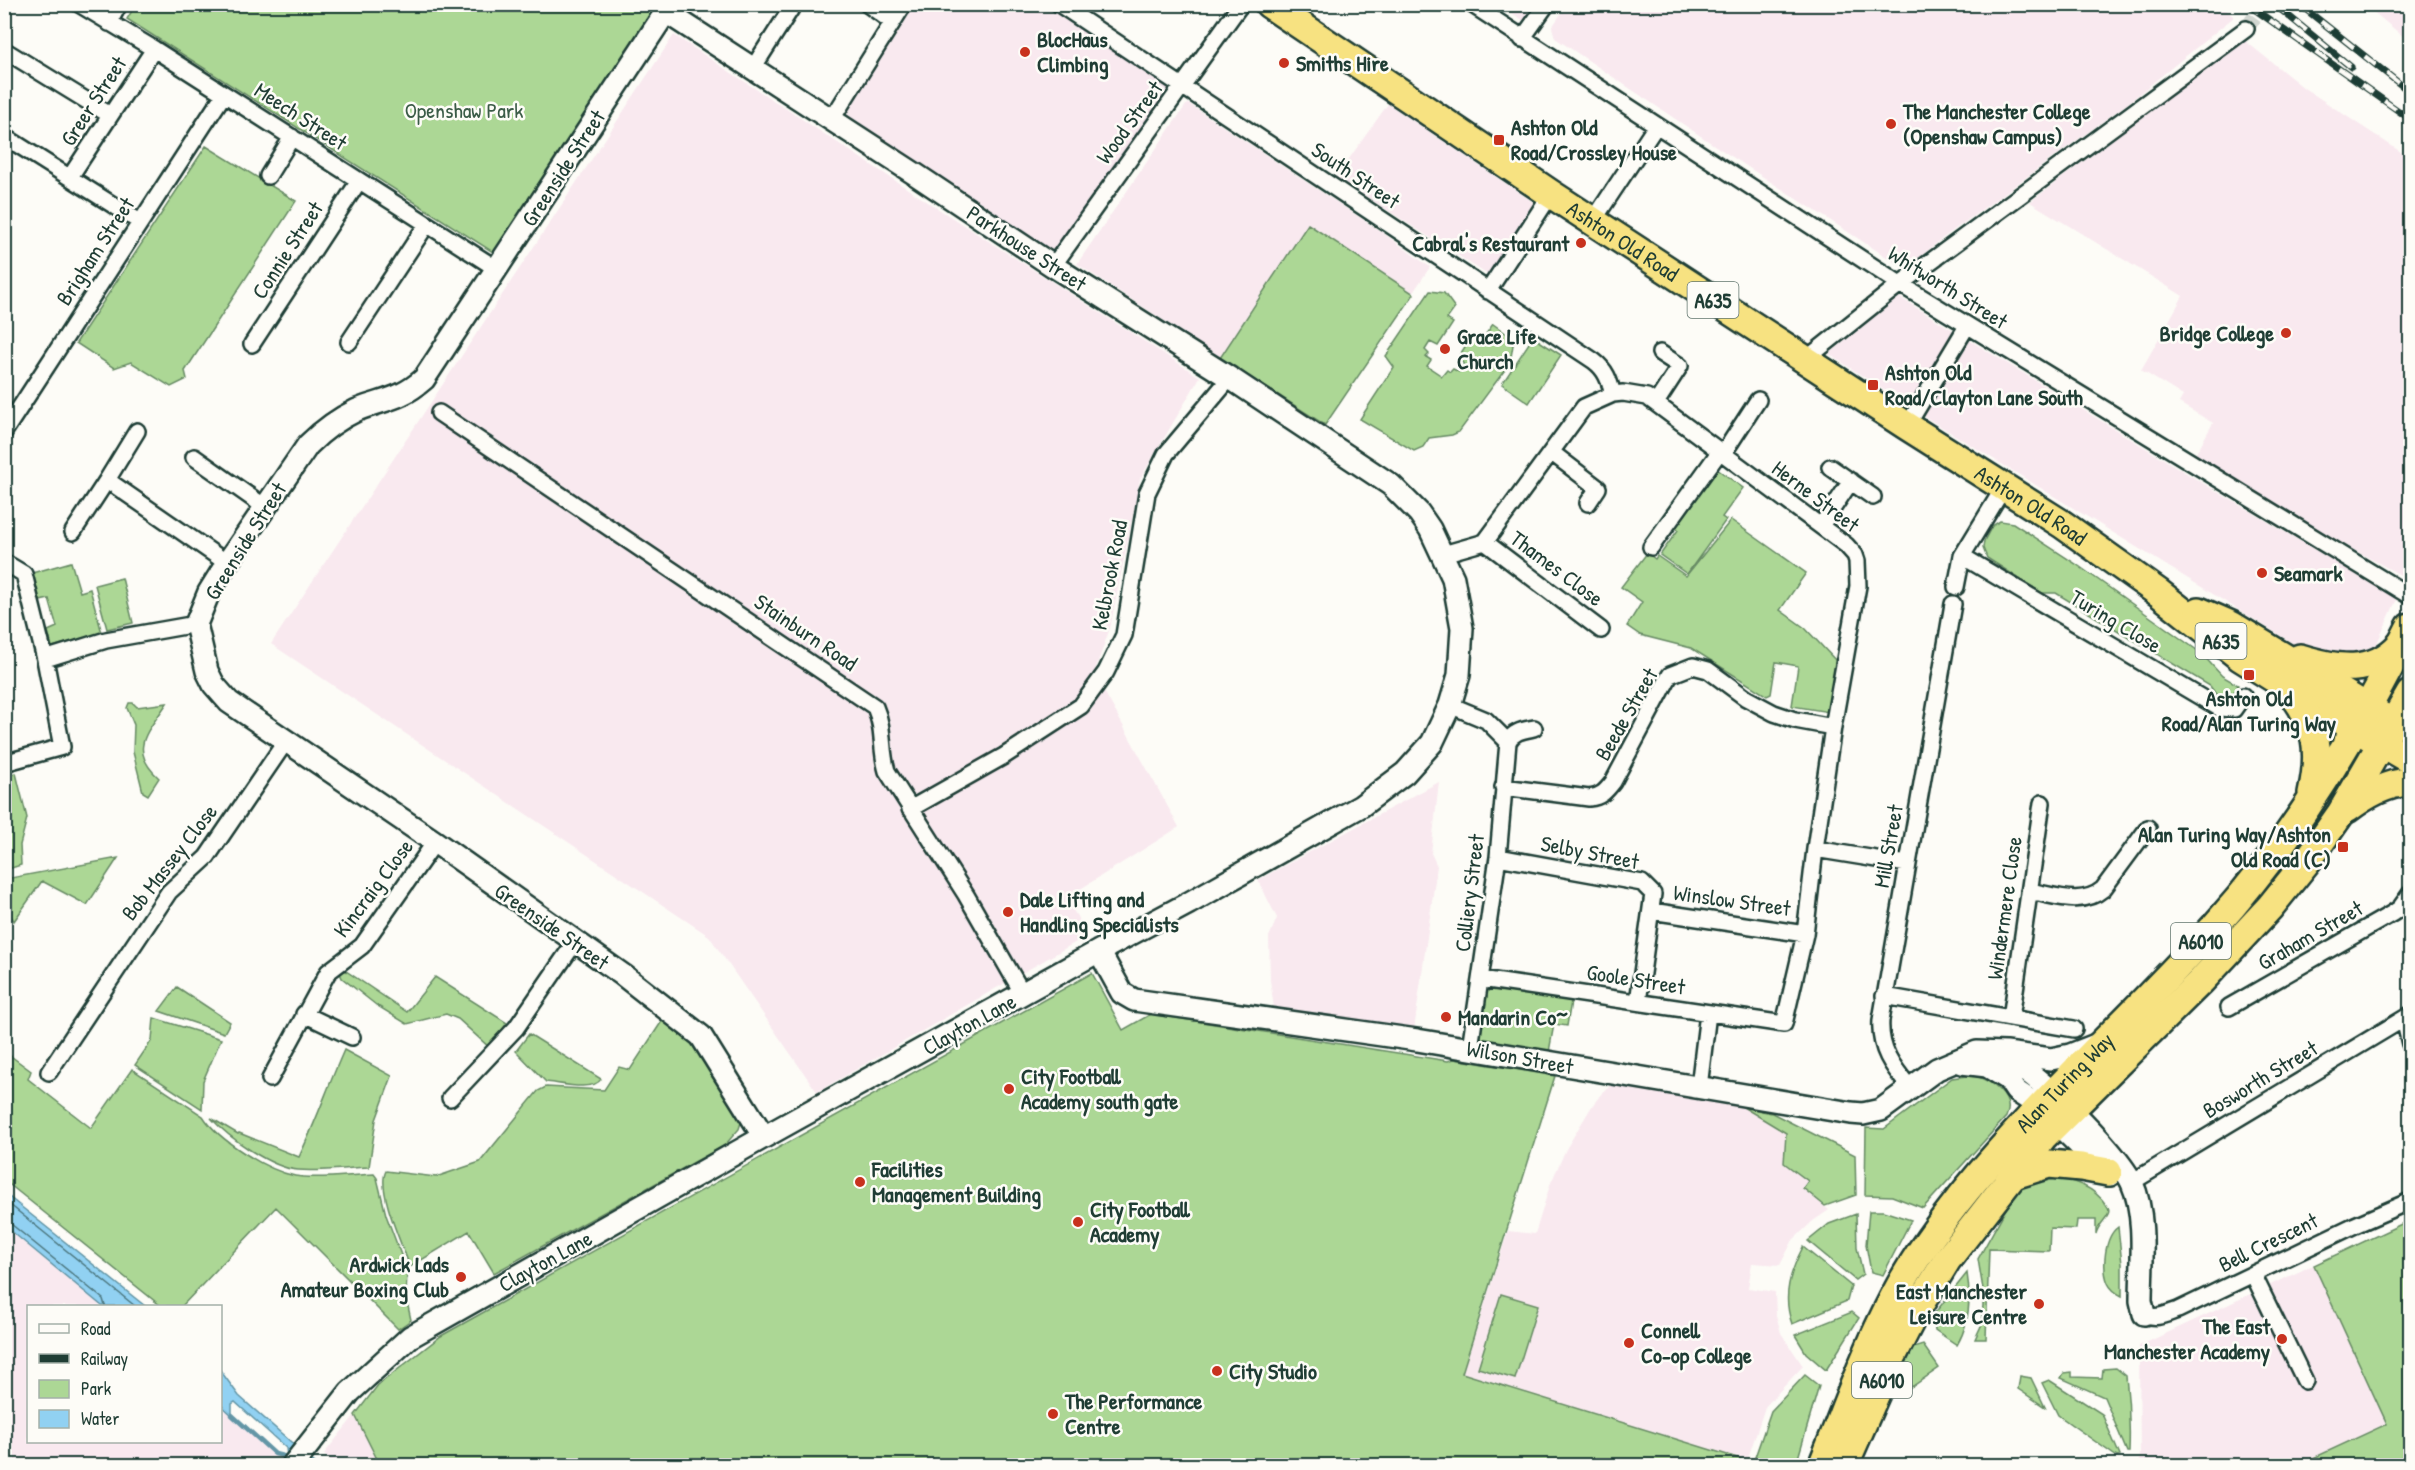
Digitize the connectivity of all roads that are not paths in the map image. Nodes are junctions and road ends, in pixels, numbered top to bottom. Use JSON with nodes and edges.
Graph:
{"nodes":[{"id":1,"x":79,"y":4,"type":"edge"},
{"id":2,"x":119,"y":4,"type":"edge"},
{"id":3,"x":794,"y":4,"type":"edge"},
{"id":4,"x":867,"y":4,"type":"edge"},
{"id":5,"x":904,"y":4,"type":"edge"},
{"id":6,"x":1059,"y":4,"type":"edge"},
{"id":7,"x":1241,"y":4,"type":"edge"},
{"id":8,"x":1269,"y":4,"type":"edge"},
{"id":9,"x":1471,"y":4,"type":"edge"},
{"id":10,"x":1546,"y":4,"type":"edge"},
{"id":11,"x":664,"y":7,"type":"edge"},
{"id":12,"x":892,"y":22,"type":"junction"},
{"id":13,"x":109,"y":23,"type":"junction"},
{"id":14,"x":2246,"y":29,"type":"tunnel mouth"},
{"id":15,"x":1522,"y":39,"type":"junction"},
{"id":16,"x":154,"y":49,"type":"junction"},
{"id":17,"x":4,"y":50,"type":"edge"},
{"id":18,"x":753,"y":68,"type":"junction"},
{"id":19,"x":1184,"y":87,"type":"junction"},
{"id":20,"x":224,"y":94,"type":"junction"},
{"id":21,"x":110,"y":116,"type":"junction"},
{"id":22,"x":832,"y":119,"type":"junction"},
{"id":23,"x":1656,"y":126,"type":"junction"},
{"id":24,"x":4,"y":136,"type":"edge"},
{"id":25,"x":292,"y":137,"type":"junction"},
{"id":26,"x":268,"y":176,"type":"dead end"},
{"id":27,"x":70,"y":177,"type":"junction"},
{"id":28,"x":359,"y":181,"type":"junction"},
{"id":29,"x":1551,"y":194,"type":"junction"},
{"id":30,"x":1593,"y":221,"type":"junction"},
{"id":31,"x":140,"y":222,"type":"junction"},
{"id":32,"x":427,"y":224,"type":"junction"},
{"id":33,"x":1053,"y":266,"type":"junction"},
{"id":34,"x":497,"y":268,"type":"junction"},
{"id":35,"x":1900,"y":284,"type":"junction"},
{"id":36,"x":1488,"y":291,"type":"junction"},
{"id":37,"x":1967,"y":326,"type":"junction"},
{"id":38,"x":349,"y":342,"type":"dead end"},
{"id":39,"x":252,"y":344,"type":"dead end"},
{"id":40,"x":1660,"y":353,"type":"dead end"},
{"id":41,"x":1805,"y":360,"type":"junction"},
{"id":42,"x":1230,"y":378,"type":"junction"},
{"id":43,"x":1613,"y":394,"type":"junction"},
{"id":44,"x":1758,"y":400,"type":"dead end"},
{"id":45,"x":1656,"y":404,"type":"junction"},
{"id":46,"x":439,"y":414,"type":"dead end"},
{"id":47,"x":1907,"y":426,"type":"junction"},
{"id":48,"x":137,"y":431,"type":"dead end"},
{"id":49,"x":4,"y":432,"type":"edge"},
{"id":50,"x":1551,"y":452,"type":"junction"},
{"id":51,"x":1722,"y":452,"type":"junction"},
{"id":52,"x":194,"y":457,"type":"dead end"},
{"id":53,"x":1830,"y":466,"type":"dead end"},
{"id":54,"x":107,"y":480,"type":"junction"},
{"id":55,"x":1851,"y":482,"type":"junction"},
{"id":56,"x":2004,"y":488,"type":"junction"},
{"id":57,"x":1399,"y":494,"type":"joint"},
{"id":58,"x":1873,"y":497,"type":"dead end"},
{"id":59,"x":1588,"y":502,"type":"dead end"},
{"id":60,"x":265,"y":507,"type":"junction"},
{"id":61,"x":1821,"y":526,"type":"junction"},
{"id":62,"x":73,"y":532,"type":"dead end"},
{"id":63,"x":1485,"y":542,"type":"junction"},
{"id":64,"x":1651,"y":547,"type":"dead end"},
{"id":65,"x":1443,"y":554,"type":"junction"},
{"id":66,"x":1962,"y":556,"type":"junction"},
{"id":67,"x":4,"y":562,"type":"edge"},
{"id":68,"x":227,"y":563,"type":"junction"},
{"id":69,"x":1956,"y":587,"type":"dead end"},
{"id":70,"x":2159,"y":593,"type":"junction"},
{"id":71,"x":2408,"y":595,"type":"dead end"},
{"id":72,"x":1953,"y":604,"type":"dead end"},
{"id":73,"x":196,"y":624,"type":"junction"},
{"id":74,"x":1601,"y":630,"type":"dead end"},
{"id":75,"x":2408,"y":644,"type":"edge"},
{"id":76,"x":2270,"y":649,"type":"junction"},
{"id":77,"x":45,"y":658,"type":"junction"},
{"id":78,"x":2286,"y":686,"type":"junction"},
{"id":79,"x":2410,"y":694,"type":"edge"},
{"id":80,"x":2243,"y":696,"type":"dead end"},
{"id":81,"x":1450,"y":705,"type":"junction"},
{"id":82,"x":1833,"y":727,"type":"junction"},
{"id":83,"x":2380,"y":727,"type":"edge"},
{"id":84,"x":1534,"y":728,"type":"dead end"},
{"id":85,"x":286,"y":741,"type":"junction"},
{"id":86,"x":1508,"y":741,"type":"junction"},
{"id":87,"x":2410,"y":760,"type":"edge"},
{"id":88,"x":4,"y":763,"type":"edge"},
{"id":89,"x":2410,"y":782,"type":"edge"},
{"id":90,"x":1503,"y":787,"type":"junction"},
{"id":91,"x":2042,"y":803,"type":"dead end"},
{"id":92,"x":910,"y":809,"type":"junction"},
{"id":93,"x":2307,"y":809,"type":"junction"},
{"id":94,"x":2341,"y":813,"type":"junction"},
{"id":95,"x":2148,"y":828,"type":"dead end"},
{"id":96,"x":435,"y":842,"type":"junction"},
{"id":97,"x":1815,"y":849,"type":"junction"},
{"id":98,"x":1498,"y":857,"type":"junction"},
{"id":99,"x":1907,"y":864,"type":"junction"},
{"id":100,"x":2029,"y":891,"type":"junction"},
{"id":101,"x":2410,"y":896,"type":"edge"},
{"id":102,"x":2236,"y":902,"type":"junction"},
{"id":103,"x":1652,"y":911,"type":"junction"},
{"id":104,"x":1805,"y":934,"type":"junction"},
{"id":105,"x":575,"y":942,"type":"junction"},
{"id":106,"x":1099,"y":951,"type":"junction"},
{"id":107,"x":1481,"y":979,"type":"junction"},
{"id":108,"x":1023,"y":994,"type":"junction"},
{"id":109,"x":1884,"y":996,"type":"junction"},
{"id":110,"x":1638,"y":1002,"type":"junction"},
{"id":111,"x":2229,"y":1007,"type":"dead end"},
{"id":112,"x":1708,"y":1013,"type":"junction"},
{"id":113,"x":304,"y":1014,"type":"junction"},
{"id":114,"x":2407,"y":1017,"type":"edge"},
{"id":115,"x":2011,"y":1018,"type":"junction"},
{"id":116,"x":1784,"y":1024,"type":"joint"},
{"id":117,"x":2074,"y":1029,"type":"dead end"},
{"id":118,"x":352,"y":1037,"type":"dead end"},
{"id":119,"x":2103,"y":1042,"type":"junction"},
{"id":120,"x":2410,"y":1044,"type":"edge"},
{"id":121,"x":1470,"y":1048,"type":"junction"},
{"id":122,"x":1977,"y":1052,"type":"junction"},
{"id":123,"x":1953,"y":1062,"type":"junction"},
{"id":124,"x":49,"y":1072,"type":"dead end"},
{"id":125,"x":270,"y":1079,"type":"dead end"},
{"id":126,"x":1699,"y":1087,"type":"junction"},
{"id":127,"x":1910,"y":1088,"type":"junction"},
{"id":128,"x":450,"y":1098,"type":"dead end"},
{"id":129,"x":2055,"y":1108,"type":"junction"},
{"id":130,"x":764,"y":1137,"type":"junction"},
{"id":131,"x":2011,"y":1176,"type":"junction"},
{"id":132,"x":2120,"y":1177,"type":"junction"},
{"id":133,"x":2410,"y":1202,"type":"edge"},
{"id":134,"x":2253,"y":1274,"type":"junction"},
{"id":135,"x":2144,"y":1314,"type":"joint"},
{"id":136,"x":2305,"y":1381,"type":"dead end"},
{"id":137,"x":292,"y":1466,"type":"edge"},
{"id":138,"x":1822,"y":1466,"type":"edge"},
{"id":139,"x":1844,"y":1466,"type":"edge"}],
"edges":[{"from":1,"to":13,"type":"street","name":"Meech Street"},
{"from":2,"to":13,"type":"street"},
{"from":3,"to":18,"type":"street"},
{"from":4,"to":12,"type":"street"},
{"from":5,"to":12,"type":"street"},
{"from":6,"to":19,"type":"street","name":"South Street"},
{"from":7,"to":19,"type":"street","name":"Wood Street"},
{"from":8,"to":29,"type":"highway","name":"Ashton Old Road","number":"A635"},
{"from":9,"to":15,"type":"street","name":"Whitworth Street"},
{"from":10,"to":15,"type":"street"},
{"from":11,"to":18,"type":"street","name":"Parkhouse Street"},
{"from":11,"to":34,"type":"street","name":"Greenside Street"},
{"from":12,"to":22,"type":"street"},
{"from":13,"to":16,"type":"street","name":"Meech Street"},
{"from":14,"to":35,"type":"street"},
{"from":15,"to":23,"type":"street","name":"Whitworth Street"},
{"from":16,"to":20,"type":"street","name":"Meech Street"},
{"from":16,"to":21,"type":"street","name":"Greer Street"},
{"from":17,"to":21,"type":"street"},
{"from":18,"to":22,"type":"street","name":"Parkhouse Street"},
{"from":19,"to":33,"type":"street","name":"Wood Street"},
{"from":19,"to":36,"type":"street","name":"South Street"},
{"from":20,"to":25,"type":"street","name":"Meech Street"},
{"from":20,"to":31,"type":"street","name":"Brigham Street"},
{"from":21,"to":27,"type":"street","name":"Greer Street"},
{"from":22,"to":33,"type":"street","name":"Parkhouse Street"},
{"from":23,"to":30,"type":"street"},
{"from":23,"to":35,"type":"street","name":"Whitworth Street"},
{"from":24,"to":27,"type":"street"},
{"from":25,"to":26,"type":"street"},
{"from":25,"to":28,"type":"street","name":"Meech Street"},
{"from":27,"to":31,"type":"street"},
{"from":28,"to":32,"type":"street","name":"Meech Street"},
{"from":28,"to":39,"type":"street","name":"Connie Street"},
{"from":29,"to":30,"type":"highway","name":"Ashton Old Road","number":"A635"},
{"from":29,"to":36,"type":"street"},
{"from":30,"to":41,"type":"highway","name":"Ashton Old Road","number":"A635"},
{"from":31,"to":49,"type":"street","name":"Brigham Street"},
{"from":32,"to":34,"type":"street","name":"Meech Street"},
{"from":32,"to":38,"type":"street"},
{"from":33,"to":42,"type":"street","name":"Parkhouse Street"},
{"from":34,"to":60,"type":"street","name":"Greenside Street"},
{"from":35,"to":37,"type":"street","name":"Whitworth Street"},
{"from":35,"to":41,"type":"street"},
{"from":36,"to":43,"type":"street","name":"South Street"},
{"from":37,"to":47,"type":"street"},
{"from":37,"to":71,"type":"street","name":"Whitworth Street"},
{"from":40,"to":45,"type":"street"},
{"from":41,"to":47,"type":"highway","name":"Ashton Old Road","number":"A635"},
{"from":42,"to":57,"type":"street","name":"Parkhouse Street"},
{"from":42,"to":92,"type":"street","name":"Kelbrook Road"},
{"from":43,"to":45,"type":"street","name":"Herne Street"},
{"from":43,"to":50,"type":"street","name":"Herne Street"},
{"from":44,"to":51,"type":"street"},
{"from":45,"to":51,"type":"street","name":"Herne Street"},
{"from":46,"to":92,"type":"street","name":"Stainburn Road"},
{"from":47,"to":56,"type":"highway","name":"Ashton Old Road","number":"A635"},
{"from":48,"to":54,"type":"street"},
{"from":50,"to":59,"type":"street"},
{"from":50,"to":63,"type":"street","name":"Herne Street"},
{"from":51,"to":61,"type":"street","name":"Herne Street"},
{"from":51,"to":64,"type":"street"},
{"from":52,"to":60,"type":"street"},
{"from":53,"to":55,"type":"street"},
{"from":54,"to":62,"type":"street"},
{"from":54,"to":68,"type":"street"},
{"from":55,"to":58,"type":"street"},
{"from":55,"to":61,"type":"street"},
{"from":56,"to":66,"type":"street"},
{"from":56,"to":70,"type":"highway","name":"Ashton Old Road","number":"A635"},
{"from":57,"to":65,"type":"street","name":"Clayton Lane"},
{"from":60,"to":68,"type":"street","name":"Greenside Street"},
{"from":61,"to":82,"type":"street","name":"Herne Street"},
{"from":63,"to":65,"type":"street"},
{"from":63,"to":74,"type":"street","name":"Thames Close"},
{"from":65,"to":81,"type":"street","name":"Clayton Lane"},
{"from":66,"to":69,"type":"street"},
{"from":66,"to":80,"type":"street","name":"Turing Close"},
{"from":67,"to":77,"type":"street"},
{"from":68,"to":73,"type":"street","name":"Greenside Street"},
{"from":70,"to":76,"type":"highway","name":"Ashton Old Road","number":"A635"},
{"from":70,"to":78,"type":"highway","name":"Ashton Old Road","number":"A635"},
{"from":72,"to":99,"type":"street","name":"Mill Street"},
{"from":73,"to":77,"type":"street"},
{"from":73,"to":85,"type":"street","name":"Greenside Street"},
{"from":75,"to":76,"type":"highway"},
{"from":75,"to":83,"type":"highway","number":"A6010"},
{"from":76,"to":83,"type":"highway","name":"Ashton Old Road","number":"A635"},
{"from":77,"to":88,"type":"street"},
{"from":78,"to":83,"type":"highway","name":"Ashton Old Road","number":"A635"},
{"from":78,"to":93,"type":"highway"},
{"from":79,"to":83,"type":"highway","number":"A6010"},
{"from":81,"to":86,"type":"street"},
{"from":81,"to":106,"type":"street","name":"Clayton Lane"},
{"from":82,"to":90,"type":"street","name":"Beede Street"},
{"from":82,"to":97,"type":"street","name":"Herne Street"},
{"from":83,"to":87,"type":"highway","name":"Ashton Old Road","number":"A635"},
{"from":83,"to":93,"type":"highway","name":"Alan Turing Way","number":"A6010"},
{"from":83,"to":94,"type":"highway","name":"Alan Turing Way","number":"A6010"},
{"from":83,"to":102,"type":"highway"},
{"from":84,"to":86,"type":"street"},
{"from":85,"to":96,"type":"street","name":"Greenside Street"},
{"from":85,"to":124,"type":"street","name":"Bob Massey Close"},
{"from":86,"to":90,"type":"street","name":"Colliery Street"},
{"from":89,"to":94,"type":"highway"},
{"from":90,"to":98,"type":"street","name":"Colliery Street"},
{"from":91,"to":100,"type":"street","name":"Windermere Close"},
{"from":92,"to":108,"type":"street","name":"Stainburn Road"},
{"from":93,"to":102,"type":"highway","name":"Alan Turing Way","number":"A6010"},
{"from":94,"to":129,"type":"highway","name":"Alan Turing Way","number":"A6010"},
{"from":95,"to":100,"type":"street"},
{"from":96,"to":105,"type":"street","name":"Greenside Street"},
{"from":96,"to":113,"type":"street","name":"Kincraig Close"},
{"from":97,"to":99,"type":"street"},
{"from":97,"to":104,"type":"street","name":"Herne Street"},
{"from":98,"to":103,"type":"street","name":"Selby Street"},
{"from":98,"to":107,"type":"street","name":"Colliery Street"},
{"from":99,"to":109,"type":"street","name":"Mill Street"},
{"from":100,"to":115,"type":"street","name":"Windermere Close"},
{"from":101,"to":111,"type":"street","name":"Graham Street"},
{"from":102,"to":119,"type":"highway","name":"Alan Turing Way","number":"A6010"},
{"from":103,"to":104,"type":"street","name":"Winslow Street"},
{"from":103,"to":110,"type":"street"},
{"from":104,"to":116,"type":"street","name":"Herne Street"},
{"from":105,"to":128,"type":"street"},
{"from":105,"to":130,"type":"street","name":"Greenside Street"},
{"from":106,"to":108,"type":"street","name":"Clayton Lane"},
{"from":106,"to":121,"type":"street","name":"Wilson Street"},
{"from":107,"to":110,"type":"street","name":"Goole Street"},
{"from":107,"to":121,"type":"street","name":"Colliery Street"},
{"from":108,"to":130,"type":"street","name":"Clayton Lane"},
{"from":109,"to":115,"type":"street"},
{"from":109,"to":127,"type":"street","name":"Mill Street"},
{"from":110,"to":112,"type":"street","name":"Goole Street"},
{"from":112,"to":116,"type":"street","name":"Goole Street"},
{"from":112,"to":126,"type":"street"},
{"from":113,"to":118,"type":"street"},
{"from":113,"to":125,"type":"street","name":"Kincraig Close"},
{"from":114,"to":120,"type":"street"},
{"from":114,"to":132,"type":"street","name":"Bosworth Street"},
{"from":115,"to":117,"type":"street"},
{"from":119,"to":122,"type":"street","name":"Wilson Street"},
{"from":119,"to":129,"type":"highway","name":"Alan Turing Way","number":"A6010"},
{"from":121,"to":126,"type":"street","name":"Wilson Street"},
{"from":122,"to":123,"type":"street","name":"Wilson Street"},
{"from":122,"to":129,"type":"street"},
{"from":123,"to":127,"type":"street","name":"Wilson Street"},
{"from":123,"to":129,"type":"street"},
{"from":126,"to":127,"type":"street","name":"Wilson Street"},
{"from":129,"to":131,"type":"highway","name":"Alan Turing Way","number":"A6010"},
{"from":129,"to":132,"type":"street"},
{"from":129,"to":138,"type":"highway","name":"Alan Turing Way","number":"A6010"},
{"from":130,"to":137,"type":"street","name":"Clayton Lane"},
{"from":131,"to":132,"type":"highway"},
{"from":131,"to":139,"type":"highway","name":"Alan Turing Way","number":"A6010"},
{"from":132,"to":135,"type":"street"},
{"from":133,"to":134,"type":"street","name":"Bell Crescent"},
{"from":134,"to":135,"type":"street","name":"Bell Crescent"},
{"from":134,"to":136,"type":"street"}]}
